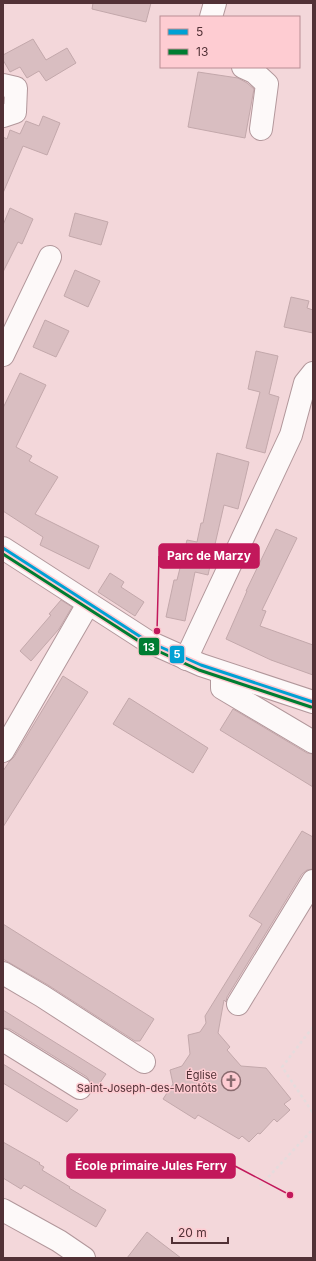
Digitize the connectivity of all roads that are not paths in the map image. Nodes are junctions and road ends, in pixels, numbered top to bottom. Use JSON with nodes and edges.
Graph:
{"nodes":[{"id":1,"x":215,"y":3,"type":"edge"},
{"id":2,"x":211,"y":16,"type":"edge"},
{"id":3,"x":245,"y":68,"type":"edge"},
{"id":4,"x":3,"y":85,"type":"edge"},
{"id":5,"x":3,"y":116,"type":"edge"},
{"id":6,"x":261,"y":129,"type":"dead end"},
{"id":7,"x":50,"y":257,"type":"dead end"},
{"id":8,"x":3,"y":354,"type":"edge"},
{"id":9,"x":313,"y":373,"type":"edge"},
{"id":10,"x":3,"y":548,"type":"edge"},
{"id":11,"x":88,"y":604,"type":"junction"},
{"id":12,"x":186,"y":659,"type":"junction"},
{"id":13,"x":222,"y":672,"type":"junction"},
{"id":14,"x":313,"y":702,"type":"edge"},
{"id":15,"x":313,"y":742,"type":"edge"},
{"id":16,"x":3,"y":752,"type":"edge"},
{"id":17,"x":313,"y":881,"type":"edge"},
{"id":18,"x":3,"y":973,"type":"edge"},
{"id":19,"x":238,"y":1004,"type":"dead end"},
{"id":20,"x":3,"y":1040,"type":"edge"},
{"id":21,"x":144,"y":1062,"type":"dead end"},
{"id":22,"x":80,"y":1088,"type":"dead end"},
{"id":23,"x":5,"y":1215,"type":"edge"},
{"id":24,"x":84,"y":1258,"type":"edge"}],
"edges":[{"from":1,"to":2,"type":"street"},
{"from":3,"to":6,"type":"street"},
{"from":4,"to":5,"type":"street"},
{"from":7,"to":8,"type":"street"},
{"from":9,"to":12,"type":"street"},
{"from":10,"to":11,"type":"street"},
{"from":11,"to":12,"type":"street"},
{"from":11,"to":16,"type":"street"},
{"from":12,"to":13,"type":"street"},
{"from":13,"to":14,"type":"street"},
{"from":13,"to":15,"type":"street"},
{"from":17,"to":19,"type":"street"},
{"from":18,"to":21,"type":"street"},
{"from":20,"to":22,"type":"street"},
{"from":23,"to":24,"type":"street"}]}
